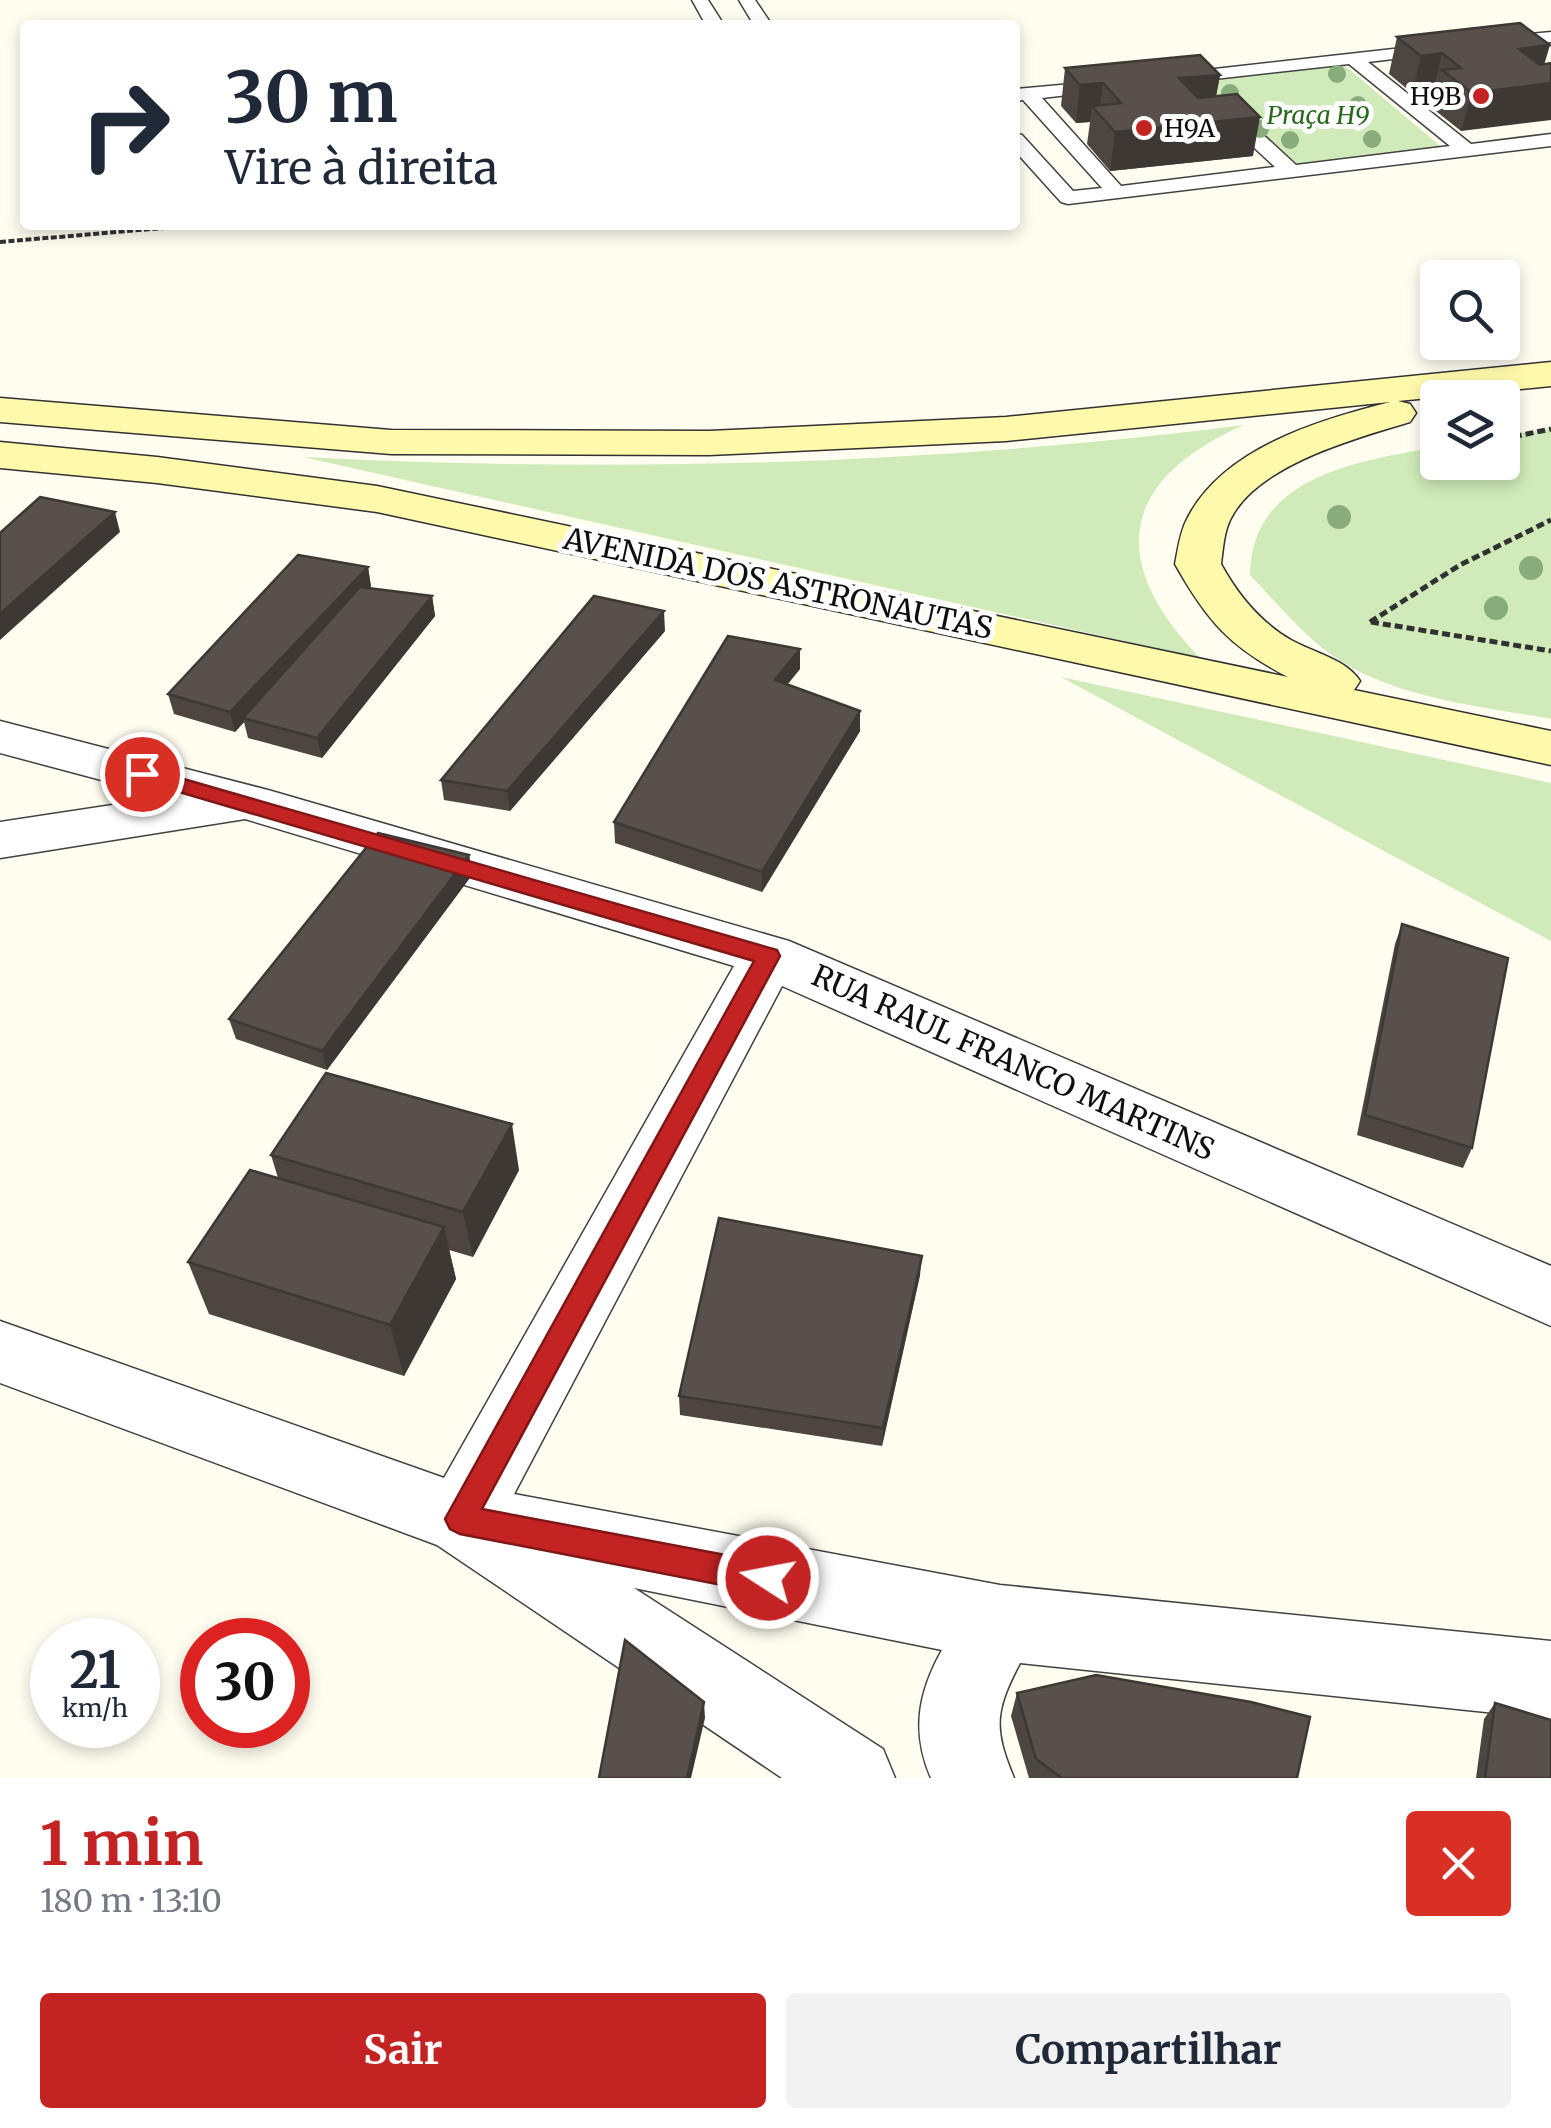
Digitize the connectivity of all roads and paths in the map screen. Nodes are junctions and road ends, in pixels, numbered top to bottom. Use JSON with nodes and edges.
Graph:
{"nodes":[{"id":1,"x":1551,"y":37,"type":"edge"},
{"id":2,"x":1451,"y":47,"type":"edge"},
{"id":3,"x":1354,"y":59,"type":"junction"},
{"id":4,"x":1520,"y":64,"type":"edge"},
{"id":5,"x":1190,"y":77,"type":"junction"},
{"id":6,"x":1154,"y":81,"type":"edge"},
{"id":7,"x":1118,"y":84,"type":"edge"},
{"id":8,"x":1021,"y":94,"type":"edge"},
{"id":9,"x":1551,"y":140,"type":"edge"},
{"id":10,"x":1020,"y":145,"type":"edge"},
{"id":11,"x":1465,"y":150,"type":"junction"},
{"id":12,"x":1290,"y":170,"type":"junction"},
{"id":13,"x":1116,"y":192,"type":"junction"},
{"id":14,"x":140,"y":230,"type":"edge"},
{"id":15,"x":0,"y":242,"type":"edge"},
{"id":16,"x":1551,"y":374,"type":"edge"},
{"id":17,"x":1513,"y":380,"type":"edge"},
{"id":18,"x":1420,"y":390,"type":"edge"},
{"id":19,"x":1420,"y":406,"type":"edge"},
{"id":20,"x":0,"y":410,"type":"edge"},
{"id":21,"x":1551,"y":429,"type":"edge"},
{"id":22,"x":1520,"y":435,"type":"edge"},
{"id":23,"x":0,"y":455,"type":"edge"},
{"id":24,"x":1551,"y":520,"type":"edge"},
{"id":25,"x":1551,"y":651,"type":"edge"},
{"id":26,"x":1413,"y":718,"type":"junction"},
{"id":27,"x":0,"y":737,"type":"edge"},
{"id":28,"x":1551,"y":748,"type":"edge"},
{"id":29,"x":250,"y":802,"type":"junction"},
{"id":30,"x":0,"y":840,"type":"edge"},
{"id":31,"x":768,"y":956,"type":"junction"},
{"id":32,"x":1551,"y":1297,"type":"edge"},
{"id":33,"x":0,"y":1352,"type":"edge"},
{"id":34,"x":460,"y":1519,"type":"junction"},
{"id":35,"x":1000,"y":1623,"type":"junction"},
{"id":36,"x":1551,"y":1680,"type":"edge"},
{"id":37,"x":854,"y":1778,"type":"edge"},
{"id":38,"x":974,"y":1778,"type":"edge"}],
"edges":[{"from":1,"to":4,"type":"lane"},
{"from":2,"to":3,"type":"lane"},
{"from":3,"to":5,"type":"lane"},
{"from":3,"to":11,"type":"lane"},
{"from":5,"to":6,"type":"lane"},
{"from":5,"to":12,"type":"lane"},
{"from":7,"to":8,"type":"lane"},
{"from":8,"to":13,"type":"lane"},
{"from":9,"to":11,"type":"lane"},
{"from":10,"to":13,"type":"lane"},
{"from":11,"to":12,"type":"lane"},
{"from":12,"to":13,"type":"lane"},
{"from":14,"to":15,"type":"path"},
{"from":16,"to":17,"type":"main road"},
{"from":18,"to":20,"type":"main road"},
{"from":19,"to":26,"type":"main road"},
{"from":21,"to":22,"type":"path"},
{"from":23,"to":26,"type":"main road","name":"AVENIDA DOS ASTRONAUTAS"},
{"from":24,"to":25,"type":"path"},
{"from":26,"to":28,"type":"main road","name":"AVENIDA DOS ASTRONAUTAS"},
{"from":27,"to":29,"type":"street","name":"RUA RAUL FRANCO MARTINS"},
{"from":29,"to":30,"type":"street"},
{"from":29,"to":31,"type":"street","name":"RUA RAUL FRANCO MARTINS"},
{"from":31,"to":32,"type":"street","name":"RUA RAUL FRANCO MARTINS"},
{"from":31,"to":34,"type":"street"},
{"from":33,"to":34,"type":"street"},
{"from":34,"to":35,"type":"street"},
{"from":34,"to":37,"type":"street"},
{"from":35,"to":36,"type":"street"},
{"from":35,"to":38,"type":"street"}]}
